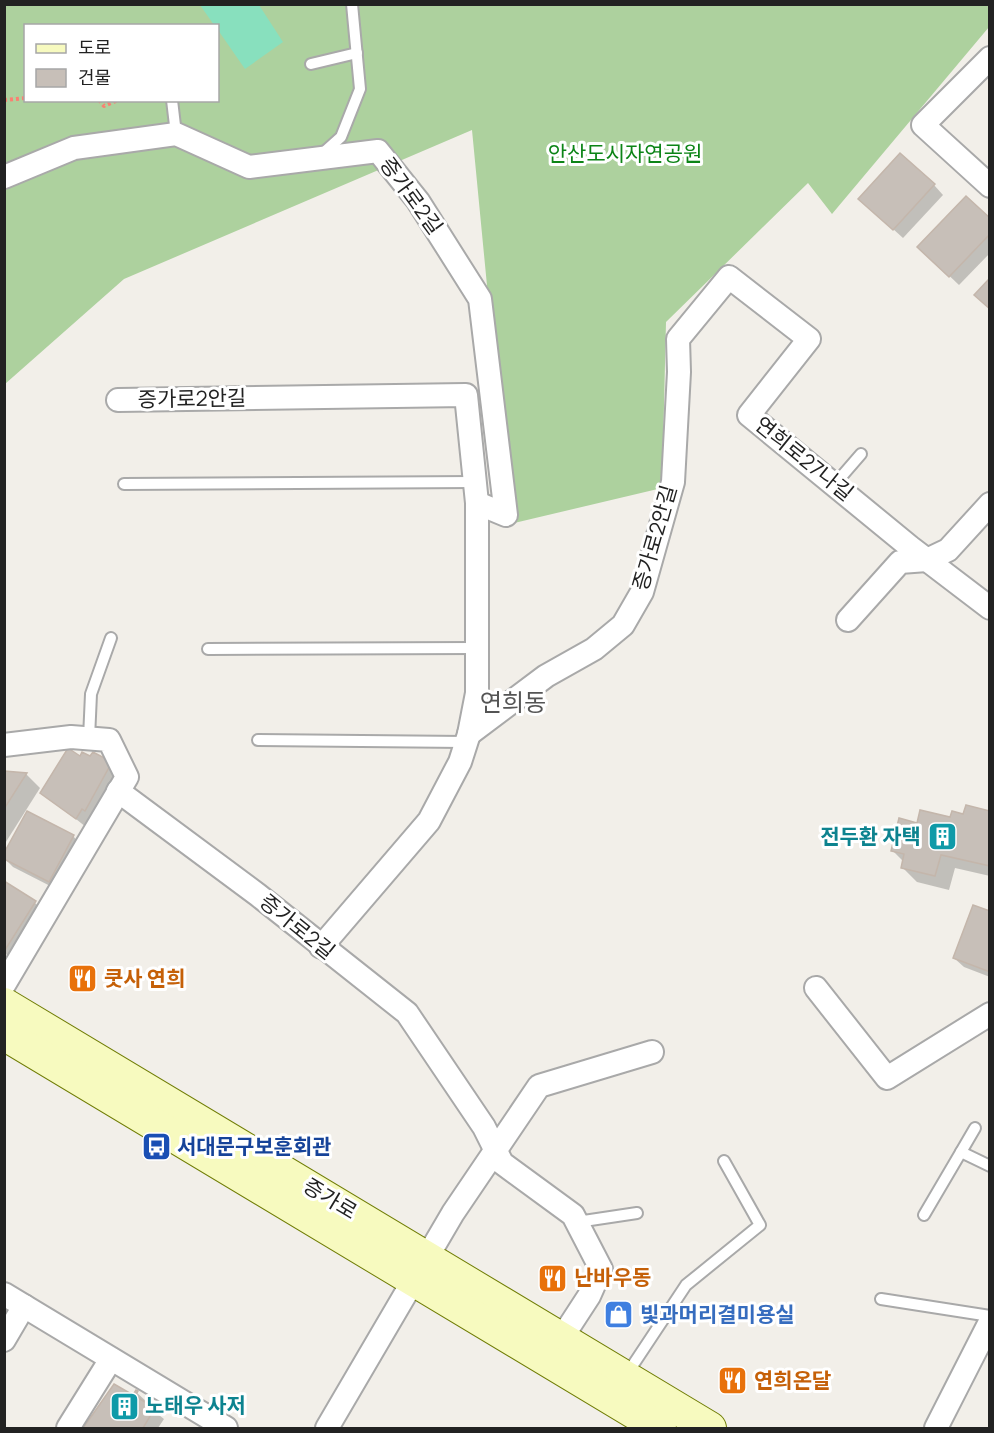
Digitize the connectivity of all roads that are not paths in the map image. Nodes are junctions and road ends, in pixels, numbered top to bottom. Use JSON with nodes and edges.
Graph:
{"nodes":[{"id":1,"x":352,"y":4,"type":"edge"},
{"id":2,"x":357,"y":53,"type":"junction"},
{"id":3,"x":990,"y":57,"type":"edge"},
{"id":4,"x":311,"y":64,"type":"dead end"},
{"id":5,"x":172,"y":102,"type":"edge"},
{"id":6,"x":176,"y":134,"type":"junction"},
{"id":7,"x":319,"y":156,"type":"junction"},
{"id":8,"x":4,"y":177,"type":"edge"},
{"id":9,"x":990,"y":186,"type":"edge"},
{"id":10,"x":729,"y":277,"type":"joint"},
{"id":11,"x":118,"y":400,"type":"dead end"},
{"id":12,"x":861,"y":454,"type":"dead end"},
{"id":13,"x":124,"y":484,"type":"dead end"},
{"id":14,"x":835,"y":484,"type":"junction"},
{"id":15,"x":476,"y":493,"type":"junction"},
{"id":16,"x":990,"y":504,"type":"edge"},
{"id":17,"x":928,"y":560,"type":"junction"},
{"id":18,"x":990,"y":608,"type":"edge"},
{"id":19,"x":848,"y":620,"type":"dead end"},
{"id":20,"x":111,"y":638,"type":"dead end"},
{"id":21,"x":208,"y":648,"type":"dead end"},
{"id":22,"x":477,"y":648,"type":"junction"},
{"id":23,"x":89,"y":738,"type":"junction"},
{"id":24,"x":467,"y":738,"type":"junction"},
{"id":25,"x":258,"y":740,"type":"dead end"},
{"id":26,"x":5,"y":745,"type":"edge"},
{"id":27,"x":118,"y":791,"type":"junction"},
{"id":28,"x":321,"y":947,"type":"junction"},
{"id":29,"x":4,"y":985,"type":"edge"},
{"id":30,"x":816,"y":988,"type":"dead end"},
{"id":31,"x":4,"y":1004,"type":"edge"},
{"id":32,"x":990,"y":1014,"type":"edge"},
{"id":33,"x":4,"y":1034,"type":"edge"},
{"id":34,"x":652,"y":1052,"type":"dead end"},
{"id":35,"x":975,"y":1128,"type":"dead end"},
{"id":36,"x":494,"y":1150,"type":"junction"},
{"id":37,"x":961,"y":1152,"type":"junction"},
{"id":38,"x":724,"y":1161,"type":"dead end"},
{"id":39,"x":990,"y":1166,"type":"edge"},
{"id":40,"x":637,"y":1213,"type":"dead end"},
{"id":41,"x":924,"y":1215,"type":"dead end"},
{"id":42,"x":577,"y":1222,"type":"junction"},
{"id":43,"x":422,"y":1269,"type":"junction"},
{"id":44,"x":4,"y":1294,"type":"edge"},
{"id":45,"x":881,"y":1299,"type":"dead end"},
{"id":46,"x":24,"y":1306,"type":"junction"},
{"id":47,"x":990,"y":1316,"type":"edge"},
{"id":48,"x":990,"y":1322,"type":"edge"},
{"id":49,"x":561,"y":1339,"type":"junction"},
{"id":50,"x":4,"y":1340,"type":"edge"},
{"id":51,"x":111,"y":1359,"type":"junction"},
{"id":52,"x":625,"y":1377,"type":"junction"},
{"id":53,"x":69,"y":1428,"type":"edge"},
{"id":54,"x":226,"y":1428,"type":"edge"},
{"id":55,"x":327,"y":1428,"type":"edge"},
{"id":56,"x":660,"y":1428,"type":"edge"},
{"id":57,"x":710,"y":1428,"type":"edge"},
{"id":58,"x":936,"y":1428,"type":"edge"}],
"edges":[{"from":1,"to":2,"type":"lane"},
{"from":2,"to":4,"type":"lane"},
{"from":2,"to":7,"type":"lane"},
{"from":3,"to":9,"type":"street"},
{"from":5,"to":6,"type":"lane"},
{"from":6,"to":7,"type":"street","name":"증가로2길"},
{"from":6,"to":8,"type":"street"},
{"from":7,"to":15,"type":"street","name":"증가로2길"},
{"from":10,"to":14,"type":"street","name":"연희로27나길"},
{"from":10,"to":24,"type":"street","name":"증가로2안길"},
{"from":11,"to":15,"type":"street","name":"증가로2안길"},
{"from":12,"to":14,"type":"lane"},
{"from":13,"to":15,"type":"lane"},
{"from":14,"to":17,"type":"street","name":"연희로27나길"},
{"from":15,"to":22,"type":"street","name":"증가로2안길"},
{"from":16,"to":17,"type":"street"},
{"from":17,"to":18,"type":"street","name":"연희로27나길"},
{"from":17,"to":19,"type":"street"},
{"from":20,"to":23,"type":"lane"},
{"from":21,"to":22,"type":"lane"},
{"from":22,"to":24,"type":"street","name":"증가로2안길"},
{"from":23,"to":26,"type":"street"},
{"from":23,"to":27,"type":"street"},
{"from":24,"to":25,"type":"lane"},
{"from":24,"to":28,"type":"street","name":"증가로2안길"},
{"from":27,"to":28,"type":"street","name":"증가로2길"},
{"from":27,"to":29,"type":"street"},
{"from":28,"to":36,"type":"street","name":"증가로2길"},
{"from":30,"to":32,"type":"street"},
{"from":31,"to":43,"type":"main road","name":"증가로"},
{"from":33,"to":43,"type":"main road","name":"증가로"},
{"from":34,"to":36,"type":"street"},
{"from":35,"to":37,"type":"lane"},
{"from":36,"to":42,"type":"street"},
{"from":36,"to":43,"type":"street"},
{"from":37,"to":39,"type":"lane"},
{"from":37,"to":41,"type":"lane"},
{"from":38,"to":52,"type":"lane"},
{"from":40,"to":42,"type":"lane"},
{"from":42,"to":49,"type":"street"},
{"from":43,"to":49,"type":"main road","name":"증가로"},
{"from":43,"to":55,"type":"street"},
{"from":43,"to":56,"type":"main road","name":"증가로"},
{"from":44,"to":46,"type":"street"},
{"from":45,"to":47,"type":"lane"},
{"from":46,"to":50,"type":"street"},
{"from":46,"to":51,"type":"street"},
{"from":48,"to":58,"type":"street"},
{"from":49,"to":52,"type":"main road","name":"증가로"},
{"from":51,"to":53,"type":"street"},
{"from":51,"to":54,"type":"street"},
{"from":52,"to":57,"type":"main road","name":"증가로"}]}
